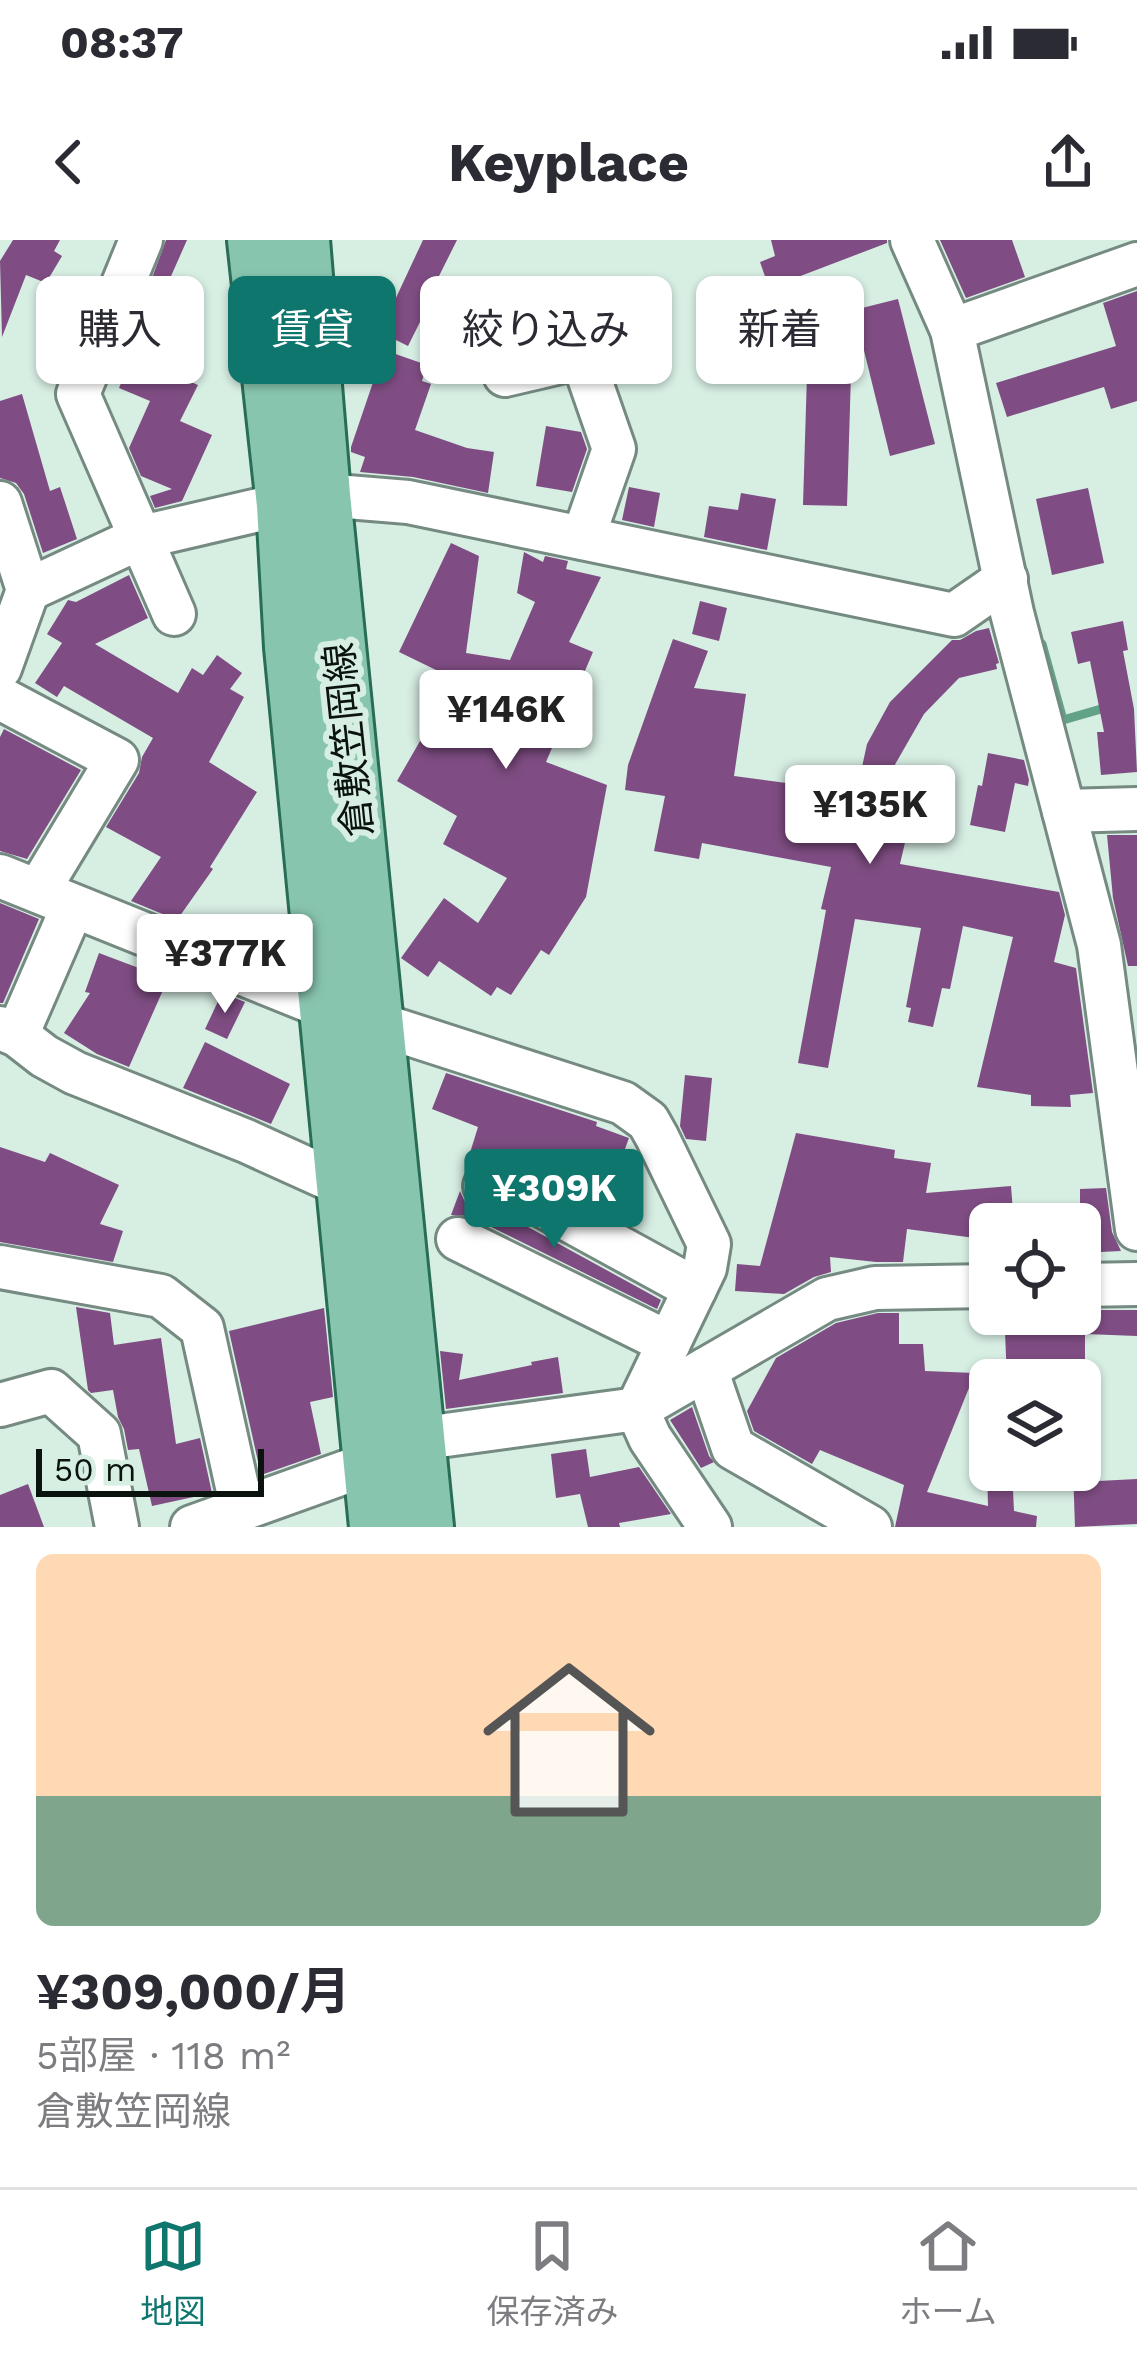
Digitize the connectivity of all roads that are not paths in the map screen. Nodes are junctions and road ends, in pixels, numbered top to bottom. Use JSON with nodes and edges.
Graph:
{"nodes":[{"id":1,"x":141,"y":240,"type":"edge"},
{"id":2,"x":255,"y":240,"type":"edge"},
{"id":3,"x":302,"y":240,"type":"edge"},
{"id":4,"x":912,"y":240,"type":"edge"},
{"id":5,"x":1137,"y":264,"type":"edge"},
{"id":6,"x":952,"y":330,"type":"junction"},
{"id":7,"x":592,"y":384,"type":"edge"},
{"id":8,"x":304,"y":500,"type":"junction"},
{"id":9,"x":0,"y":503,"type":"edge"},
{"id":10,"x":142,"y":537,"type":"junction"},
{"id":11,"x":584,"y":538,"type":"junction"},
{"id":12,"x":1006,"y":579,"type":"junction"},
{"id":13,"x":28,"y":590,"type":"junction"},
{"id":14,"x":175,"y":614,"type":"dead end"},
{"id":15,"x":0,"y":668,"type":"edge"},
{"id":16,"x":0,"y":698,"type":"edge"},
{"id":17,"x":1137,"y":809,"type":"edge"},
{"id":18,"x":1064,"y":811,"type":"junction"},
{"id":19,"x":37,"y":891,"type":"edge"},
{"id":20,"x":325,"y":1007,"type":"junction"},
{"id":21,"x":377,"y":1024,"type":"junction"},
{"id":22,"x":9,"y":1031,"type":"edge"},
{"id":23,"x":343,"y":1185,"type":"junction"},
{"id":24,"x":485,"y":1186,"type":"dead end"},
{"id":25,"x":1137,"y":1229,"type":"edge"},
{"id":26,"x":458,"y":1239,"type":"dead end"},
{"id":27,"x":0,"y":1267,"type":"edge"},
{"id":28,"x":1137,"y":1284,"type":"edge"},
{"id":29,"x":1101,"y":1285,"type":"edge"},
{"id":30,"x":969,"y":1286,"type":"edge"},
{"id":31,"x":695,"y":1288,"type":"junction"},
{"id":32,"x":669,"y":1343,"type":"junction"},
{"id":33,"x":706,"y":1369,"type":"junction"},
{"id":34,"x":0,"y":1405,"type":"edge"},
{"id":35,"x":637,"y":1409,"type":"junction"},
{"id":36,"x":394,"y":1451,"type":"junction"},
{"id":37,"x":242,"y":1509,"type":"junction"},
{"id":38,"x":117,"y":1527,"type":"edge"},
{"id":39,"x":192,"y":1527,"type":"edge"},
{"id":40,"x":377,"y":1527,"type":"edge"},
{"id":41,"x":426,"y":1527,"type":"edge"},
{"id":42,"x":710,"y":1527,"type":"edge"},
{"id":43,"x":870,"y":1527,"type":"edge"}],
"edges":[{"from":1,"to":10,"type":"street"},
{"from":2,"to":8,"type":"main road","name":"倉敷笠岡線"},
{"from":3,"to":8,"type":"main road","name":"倉敷笠岡線"},
{"from":4,"to":6,"type":"street"},
{"from":5,"to":6,"type":"street"},
{"from":6,"to":12,"type":"street"},
{"from":7,"to":11,"type":"street"},
{"from":8,"to":10,"type":"street"},
{"from":8,"to":11,"type":"street"},
{"from":8,"to":20,"type":"main road","name":"倉敷笠岡線"},
{"from":8,"to":21,"type":"main road","name":"倉敷笠岡線"},
{"from":9,"to":13,"type":"street"},
{"from":10,"to":13,"type":"street"},
{"from":10,"to":14,"type":"street"},
{"from":11,"to":12,"type":"street"},
{"from":12,"to":18,"type":"street"},
{"from":13,"to":15,"type":"street"},
{"from":16,"to":19,"type":"street"},
{"from":17,"to":18,"type":"street"},
{"from":18,"to":25,"type":"street"},
{"from":19,"to":20,"type":"street"},
{"from":19,"to":22,"type":"street"},
{"from":20,"to":21,"type":"street"},
{"from":20,"to":23,"type":"main road","name":"倉敷笠岡線"},
{"from":21,"to":31,"type":"street"},
{"from":21,"to":36,"type":"main road","name":"倉敷笠岡線"},
{"from":22,"to":23,"type":"street"},
{"from":23,"to":36,"type":"main road","name":"倉敷笠岡線"},
{"from":24,"to":31,"type":"street"},
{"from":26,"to":32,"type":"street"},
{"from":27,"to":37,"type":"street"},
{"from":28,"to":29,"type":"street"},
{"from":30,"to":33,"type":"street"},
{"from":31,"to":32,"type":"street"},
{"from":32,"to":35,"type":"street"},
{"from":33,"to":35,"type":"street"},
{"from":33,"to":43,"type":"street"},
{"from":34,"to":38,"type":"street"},
{"from":35,"to":36,"type":"street"},
{"from":35,"to":42,"type":"street"},
{"from":36,"to":37,"type":"street"},
{"from":36,"to":40,"type":"main road","name":"倉敷笠岡線"},
{"from":36,"to":41,"type":"main road","name":"倉敷笠岡線"},
{"from":37,"to":39,"type":"street"}]}
